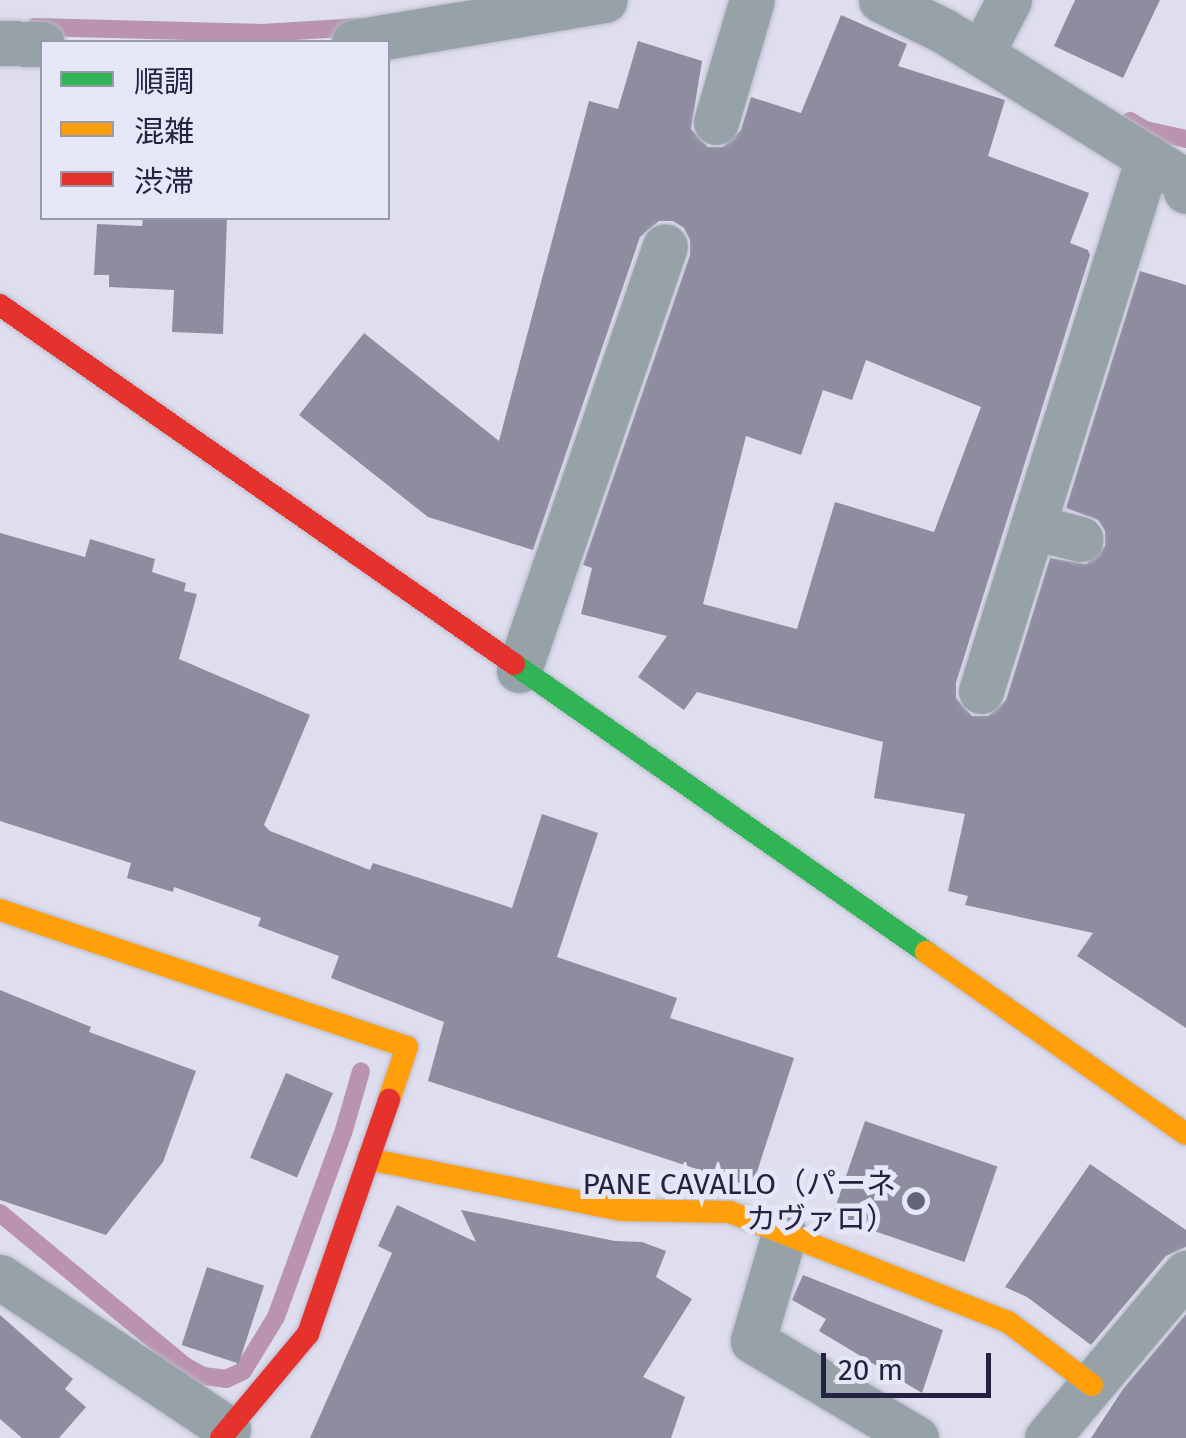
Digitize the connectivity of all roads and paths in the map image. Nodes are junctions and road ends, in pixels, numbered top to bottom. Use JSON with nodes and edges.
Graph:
{"nodes":[{"id":1,"x":605,"y":0,"type":"edge"},
{"id":2,"x":752,"y":0,"type":"edge"},
{"id":3,"x":881,"y":0,"type":"edge"},
{"id":4,"x":1008,"y":0,"type":"edge"},
{"id":5,"x":366,"y":40,"type":"edge"},
{"id":6,"x":0,"y":43,"type":"edge"},
{"id":7,"x":40,"y":44,"type":"edge"},
{"id":8,"x":981,"y":54,"type":"junction"},
{"id":9,"x":716,"y":122,"type":"dead end"},
{"id":10,"x":1176,"y":177,"type":"edge"},
{"id":11,"x":666,"y":246,"type":"dead end"},
{"id":12,"x":0,"y":306,"type":"edge"},
{"id":13,"x":1033,"y":526,"type":"junction"},
{"id":14,"x":1080,"y":539,"type":"dead end"},
{"id":15,"x":519,"y":670,"type":"junction"},
{"id":16,"x":981,"y":690,"type":"dead end"},
{"id":17,"x":0,"y":910,"type":"edge"},
{"id":18,"x":1186,"y":1134,"type":"edge"},
{"id":19,"x":368,"y":1159,"type":"junction"},
{"id":20,"x":784,"y":1234,"type":"junction"},
{"id":21,"x":1186,"y":1272,"type":"edge"},
{"id":22,"x":0,"y":1277,"type":"edge"},
{"id":23,"x":1092,"y":1385,"type":"junction"},
{"id":24,"x":225,"y":1434,"type":"edge"},
{"id":25,"x":916,"y":1438,"type":"edge"},
{"id":26,"x":1046,"y":1438,"type":"edge"}],
"edges":[{"from":1,"to":5,"type":"street"},
{"from":2,"to":9,"type":"street"},
{"from":3,"to":8,"type":"street"},
{"from":4,"to":8,"type":"street"},
{"from":6,"to":7,"type":"street"},
{"from":8,"to":10,"type":"street"},
{"from":10,"to":13,"type":"street"},
{"from":11,"to":15,"type":"street"},
{"from":12,"to":15,"type":"street"},
{"from":13,"to":14,"type":"street"},
{"from":13,"to":16,"type":"street"},
{"from":15,"to":18,"type":"street"},
{"from":17,"to":19,"type":"street"},
{"from":19,"to":20,"type":"street"},
{"from":19,"to":24,"type":"street"},
{"from":20,"to":23,"type":"street"},
{"from":20,"to":25,"type":"street"},
{"from":21,"to":23,"type":"street"},
{"from":22,"to":24,"type":"street"},
{"from":23,"to":26,"type":"street"}]}
